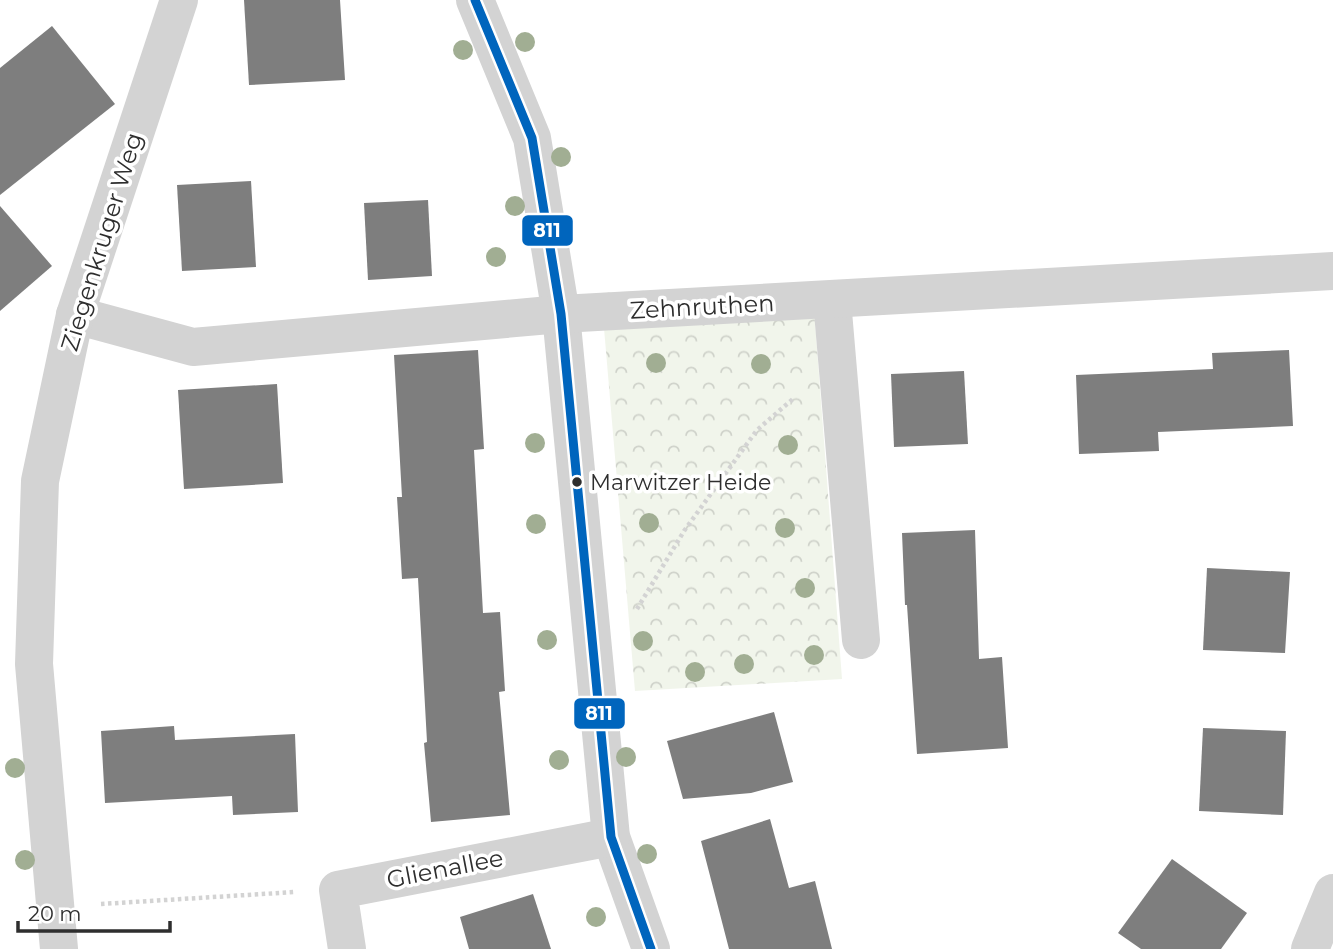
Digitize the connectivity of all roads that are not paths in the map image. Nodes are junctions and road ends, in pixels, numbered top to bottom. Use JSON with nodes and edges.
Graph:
{"nodes":[{"id":1,"x":179,"y":0,"type":"edge"},
{"id":2,"x":475,"y":0,"type":"edge"},
{"id":3,"x":1333,"y":271,"type":"edge"},
{"id":4,"x":832,"y":299,"type":"junction"},
{"id":5,"x":561,"y":314,"type":"junction"},
{"id":6,"x":75,"y":316,"type":"junction"},
{"id":7,"x":861,"y":640,"type":"dead end"},
{"id":8,"x":611,"y":837,"type":"junction"},
{"id":9,"x":1333,"y":893,"type":"edge"},
{"id":10,"x":59,"y":949,"type":"edge"},
{"id":11,"x":347,"y":949,"type":"edge"},
{"id":12,"x":651,"y":949,"type":"edge"},
{"id":13,"x":1310,"y":949,"type":"edge"}],
"edges":[{"from":1,"to":6,"type":"street","name":"Ziegenkruger Weg"},
{"from":2,"to":5,"type":"street"},
{"from":3,"to":4,"type":"street","name":"Zehnruthen"},
{"from":4,"to":5,"type":"street","name":"Zehnruthen"},
{"from":4,"to":7,"type":"street"},
{"from":5,"to":6,"type":"street","name":"Zehnruthen"},
{"from":5,"to":8,"type":"street"},
{"from":6,"to":10,"type":"street","name":"Ziegenkruger Weg"},
{"from":8,"to":11,"type":"street","name":"Glienallee"},
{"from":8,"to":12,"type":"street"},
{"from":9,"to":13,"type":"street"}]}
